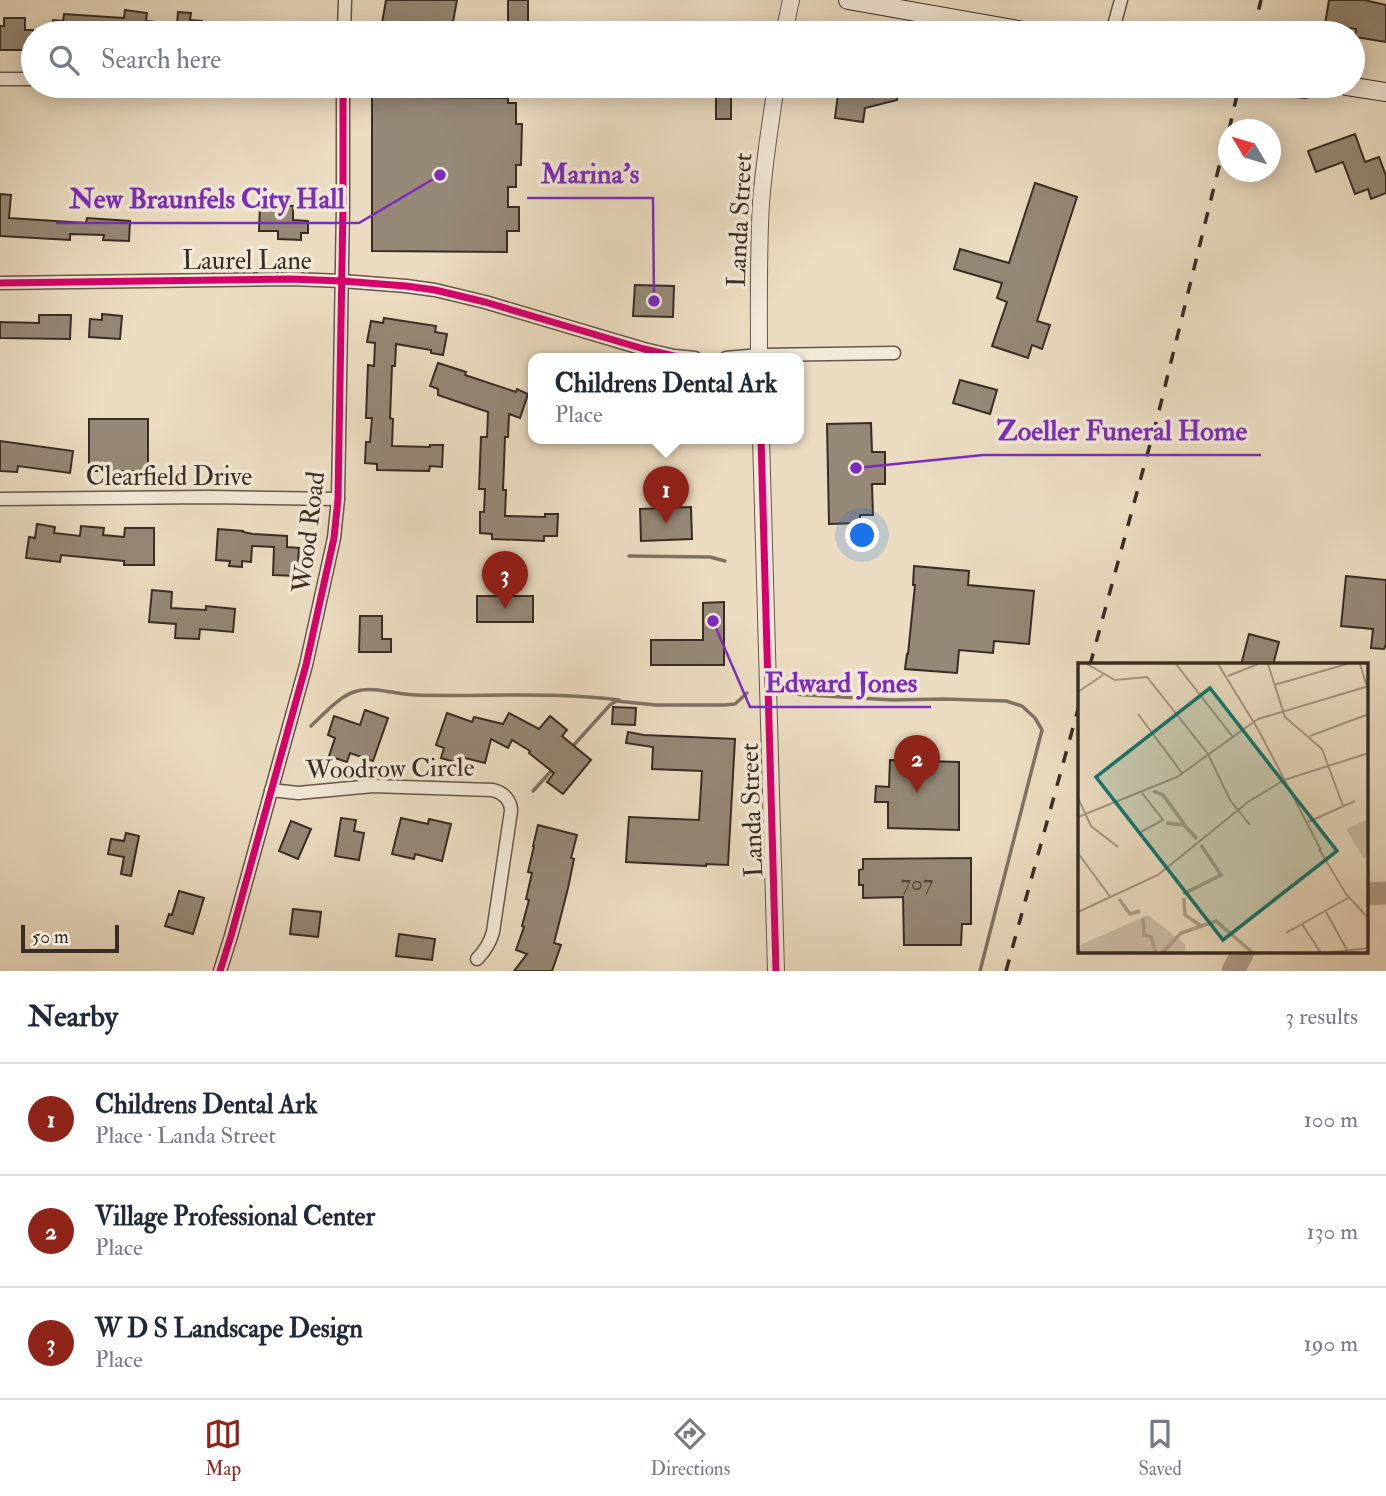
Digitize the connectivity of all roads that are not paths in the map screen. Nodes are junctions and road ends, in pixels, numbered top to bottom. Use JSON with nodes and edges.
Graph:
{"nodes":[{"id":1,"x":345,"y":0,"type":"edge"},
{"id":2,"x":791,"y":0,"type":"edge"},
{"id":3,"x":848,"y":0,"type":"edge"},
{"id":4,"x":1121,"y":0,"type":"edge"},
{"id":5,"x":344,"y":21,"type":"edge"},
{"id":6,"x":786,"y":21,"type":"edge"},
{"id":7,"x":967,"y":21,"type":"edge"},
{"id":8,"x":1115,"y":21,"type":"edge"},
{"id":9,"x":0,"y":79,"type":"edge"},
{"id":10,"x":21,"y":79,"type":"edge"},
{"id":11,"x":1365,"y":89,"type":"edge"},
{"id":12,"x":1386,"y":92,"type":"edge"},
{"id":13,"x":343,"y":98,"type":"edge"},
{"id":14,"x":774,"y":98,"type":"edge"},
{"id":15,"x":342,"y":281,"type":"junction"},
{"id":16,"x":0,"y":283,"type":"edge"},
{"id":17,"x":661,"y":353,"type":"edge"},
{"id":18,"x":759,"y":353,"type":"edge"},
{"id":19,"x":894,"y":354,"type":"dead end"},
{"id":20,"x":804,"y":355,"type":"edge"},
{"id":21,"x":761,"y":444,"type":"edge"},
{"id":22,"x":0,"y":499,"type":"edge"},
{"id":23,"x":338,"y":499,"type":"junction"},
{"id":24,"x":271,"y":790,"type":"junction"},
{"id":25,"x":477,"y":960,"type":"dead end"},
{"id":26,"x":220,"y":971,"type":"edge"},
{"id":27,"x":776,"y":971,"type":"edge"}],
"edges":[{"from":1,"to":5,"type":"street"},
{"from":2,"to":6,"type":"street"},
{"from":3,"to":7,"type":"main road"},
{"from":4,"to":8,"type":"street"},
{"from":9,"to":10,"type":"street"},
{"from":11,"to":12,"type":"main road"},
{"from":13,"to":15,"type":"street","name":"Wood Road"},
{"from":14,"to":18,"type":"street","name":"Landa Street"},
{"from":15,"to":16,"type":"street","name":"Laurel Lane"},
{"from":15,"to":17,"type":"street","name":"Laurel Lane"},
{"from":15,"to":23,"type":"street","name":"Wood Road"},
{"from":19,"to":20,"type":"street"},
{"from":21,"to":27,"type":"street","name":"Landa Street"},
{"from":22,"to":23,"type":"street","name":"Clearfield Drive"},
{"from":23,"to":24,"type":"street","name":"Wood Road"},
{"from":24,"to":25,"type":"street","name":"Woodrow Circle"},
{"from":24,"to":26,"type":"street","name":"Wood Road"}]}
